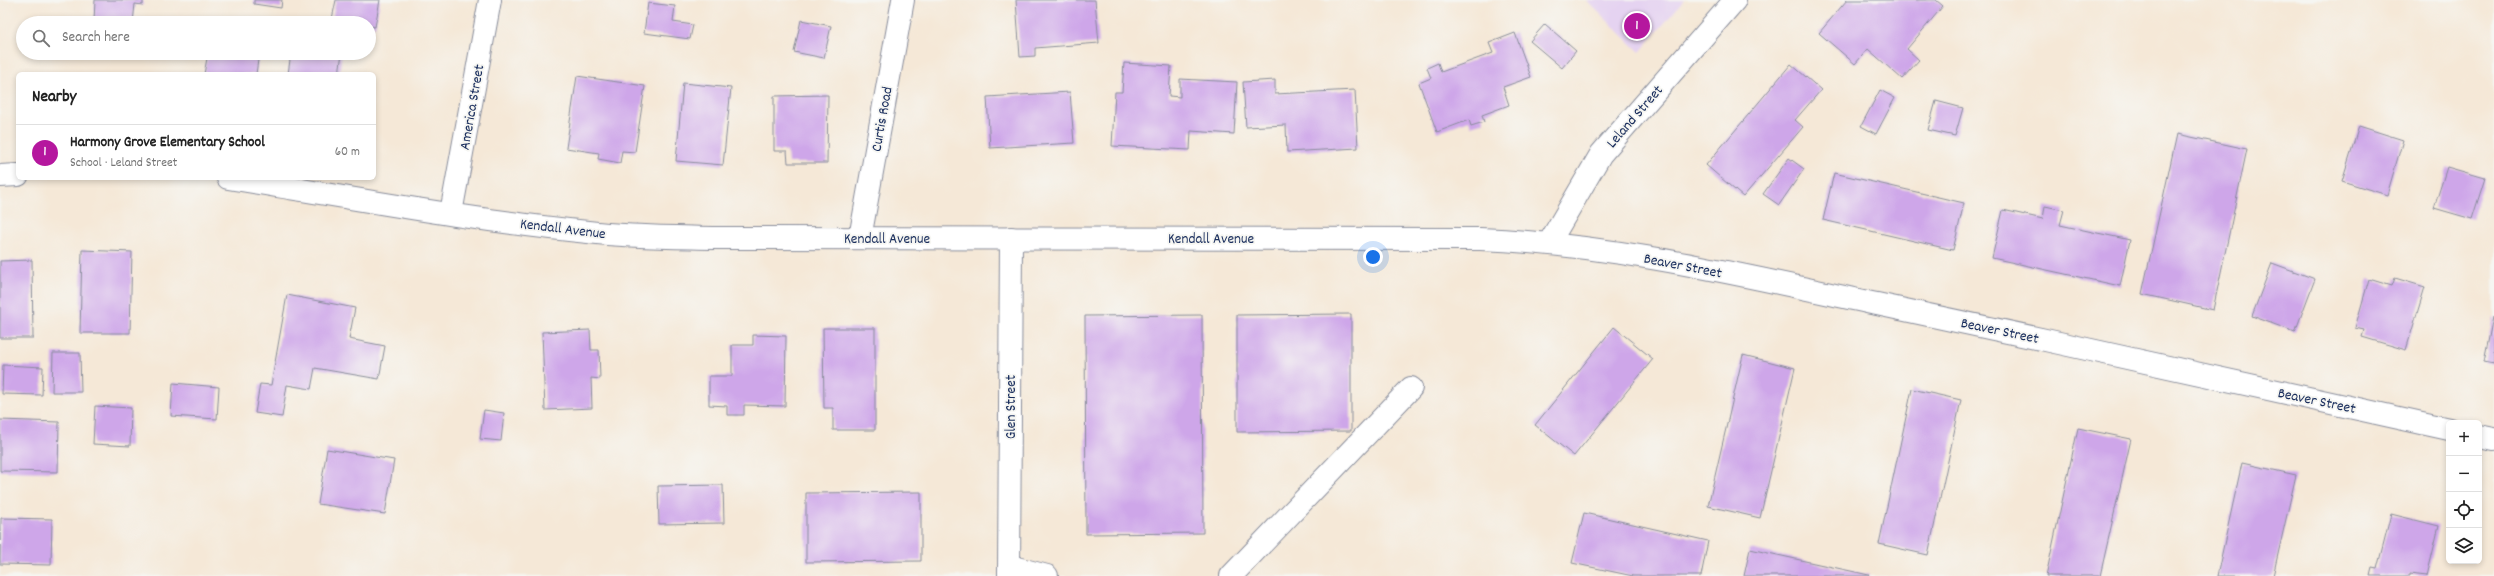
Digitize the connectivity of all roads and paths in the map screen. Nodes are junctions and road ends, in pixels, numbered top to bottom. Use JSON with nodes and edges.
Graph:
{"nodes":[{"id":1,"x":490,"y":0,"type":"edge"},
{"id":2,"x":903,"y":0,"type":"edge"},
{"id":3,"x":1735,"y":0,"type":"edge"},
{"id":4,"x":16,"y":175,"type":"edge"},
{"id":5,"x":0,"y":176,"type":"edge"},
{"id":6,"x":241,"y":180,"type":"edge"},
{"id":7,"x":451,"y":213,"type":"junction"},
{"id":8,"x":860,"y":238,"type":"junction"},
{"id":9,"x":1011,"y":238,"type":"junction"},
{"id":10,"x":1549,"y":243,"type":"junction"},
{"id":11,"x":1411,"y":388,"type":"dead end"},
{"id":12,"x":2446,"y":428,"type":"edge"},
{"id":13,"x":2482,"y":437,"type":"edge"},
{"id":14,"x":2494,"y":439,"type":"edge"},
{"id":15,"x":1010,"y":571,"type":"edge"},
{"id":16,"x":1047,"y":576,"type":"edge"},
{"id":17,"x":1231,"y":576,"type":"edge"}],
"edges":[{"from":1,"to":7,"type":"main road","name":"America Street"},
{"from":2,"to":8,"type":"main road","name":"Curtis Road"},
{"from":3,"to":10,"type":"main road","name":"Leland Street"},
{"from":4,"to":5,"type":"main road"},
{"from":6,"to":7,"type":"main road","name":"Kendall Avenue"},
{"from":7,"to":8,"type":"main road","name":"Kendall Avenue"},
{"from":8,"to":9,"type":"main road","name":"Kendall Avenue"},
{"from":9,"to":10,"type":"main road","name":"Kendall Avenue"},
{"from":9,"to":15,"type":"main road","name":"Glen Street"},
{"from":10,"to":12,"type":"main road","name":"Beaver Street"},
{"from":11,"to":17,"type":"main road"},
{"from":13,"to":14,"type":"main road"},
{"from":15,"to":16,"type":"main road"}]}
